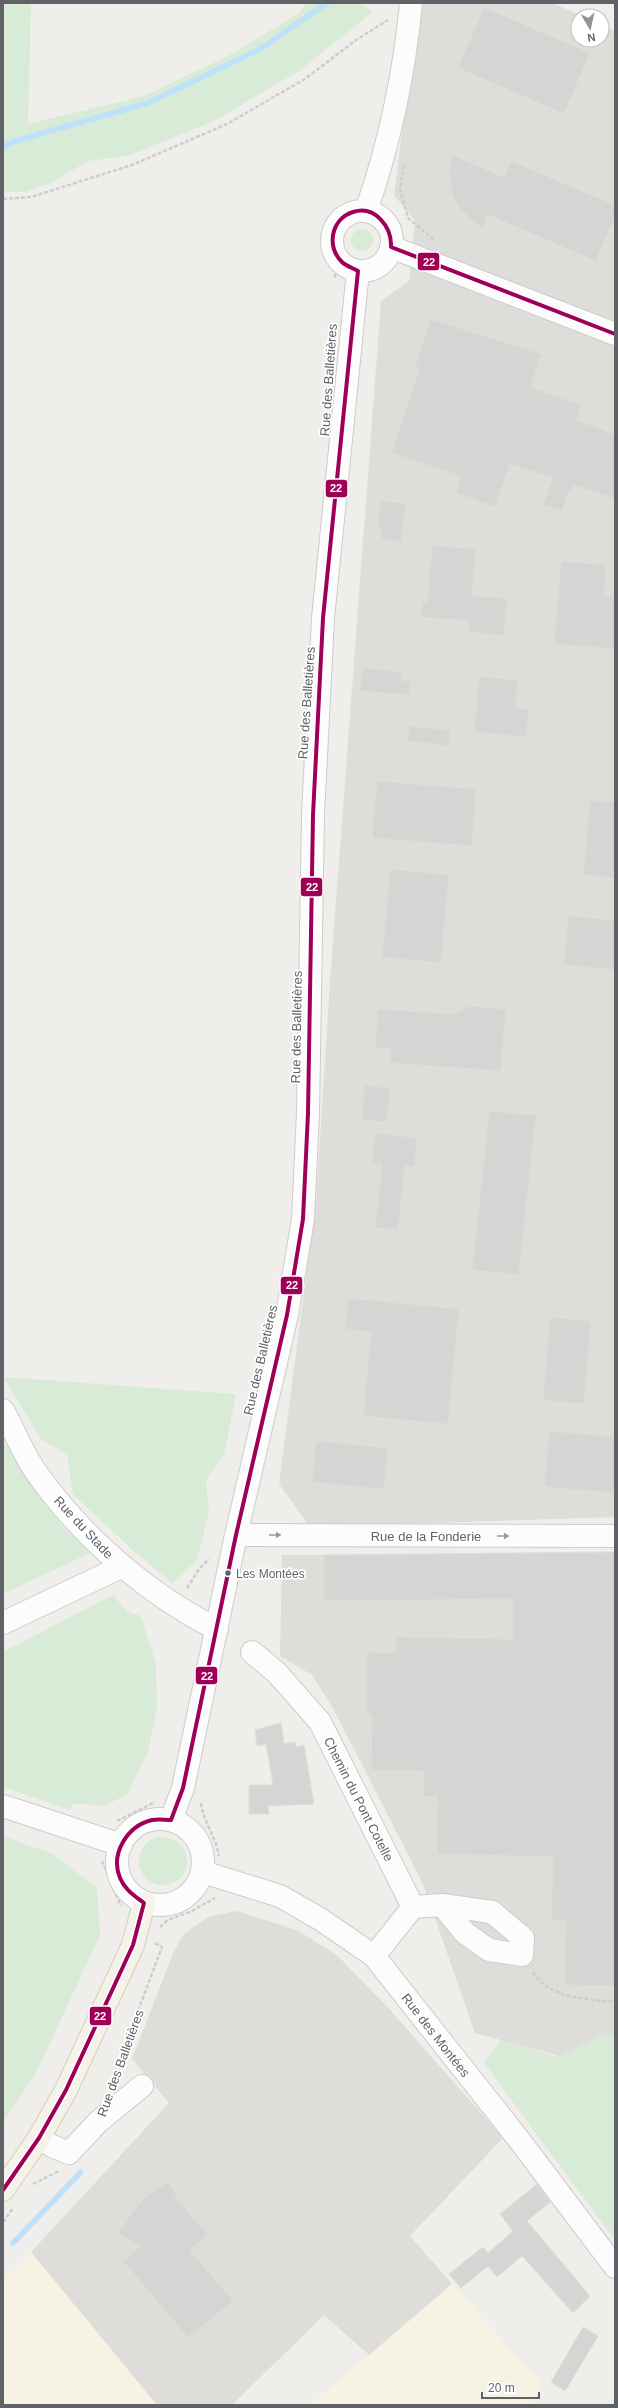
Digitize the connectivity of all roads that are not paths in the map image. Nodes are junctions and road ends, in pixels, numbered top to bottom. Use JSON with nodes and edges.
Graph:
{"nodes":[{"id":1,"x":411,"y":4,"type":"edge"},
{"id":2,"x":366,"y":211,"type":"junction"},
{"id":3,"x":391,"y":247,"type":"junction"},
{"id":4,"x":358,"y":271,"type":"junction"},
{"id":5,"x":615,"y":334,"type":"edge"},
{"id":6,"x":5,"y":1420,"type":"edge"},
{"id":7,"x":236,"y":1535,"type":"junction"},
{"id":8,"x":615,"y":1536,"type":"edge"},
{"id":9,"x":123,"y":1566,"type":"junction"},
{"id":10,"x":3,"y":1623,"type":"edge"},
{"id":11,"x":215,"y":1634,"type":"junction"},
{"id":12,"x":252,"y":1652,"type":"dead end"},
{"id":13,"x":3,"y":1806,"type":"edge"},
{"id":14,"x":171,"y":1820,"type":"junction"},
{"id":15,"x":121,"y":1845,"type":"junction"},
{"id":16,"x":203,"y":1872,"type":"junction"},
{"id":17,"x":144,"y":1903,"type":"junction"},
{"id":18,"x":442,"y":1905,"type":"junction"},
{"id":19,"x":414,"y":1907,"type":"junction"},
{"id":20,"x":374,"y":1956,"type":"junction"},
{"id":21,"x":142,"y":2086,"type":"dead end"},
{"id":22,"x":39,"y":2138,"type":"junction"},
{"id":23,"x":10,"y":2197,"type":"edge"},
{"id":24,"x":615,"y":2267,"type":"edge"}],
"edges":[{"from":1,"to":2,"type":"street"},
{"from":2,"to":3,"type":"street"},
{"from":2,"to":4,"type":"street"},
{"from":3,"to":4,"type":"street"},
{"from":3,"to":5,"type":"street"},
{"from":4,"to":7,"type":"street"},
{"from":6,"to":9,"type":"street","name":"Rue du Stade"},
{"from":7,"to":8,"type":"street","name":"Rue de la Fonderie","one_way":true},
{"from":7,"to":11,"type":"street"},
{"from":9,"to":10,"type":"street"},
{"from":9,"to":11,"type":"street","name":"Rue du Stade"},
{"from":11,"to":14,"type":"street"},
{"from":12,"to":19,"type":"street","name":"Chemin du Pont Cotelle"},
{"from":13,"to":15,"type":"street"},
{"from":14,"to":15,"type":"street"},
{"from":14,"to":16,"type":"street"},
{"from":15,"to":17,"type":"street"},
{"from":16,"to":17,"type":"street"},
{"from":16,"to":20,"type":"street","name":"Rue des Montées"},
{"from":17,"to":22,"type":"main road"},
{"from":18,"to":18,"type":"street"},
{"from":18,"to":19,"type":"street"},
{"from":19,"to":20,"type":"street"},
{"from":20,"to":24,"type":"street","name":"Rue des Montées"},
{"from":21,"to":22,"type":"street"},
{"from":22,"to":23,"type":"main road"}]}
